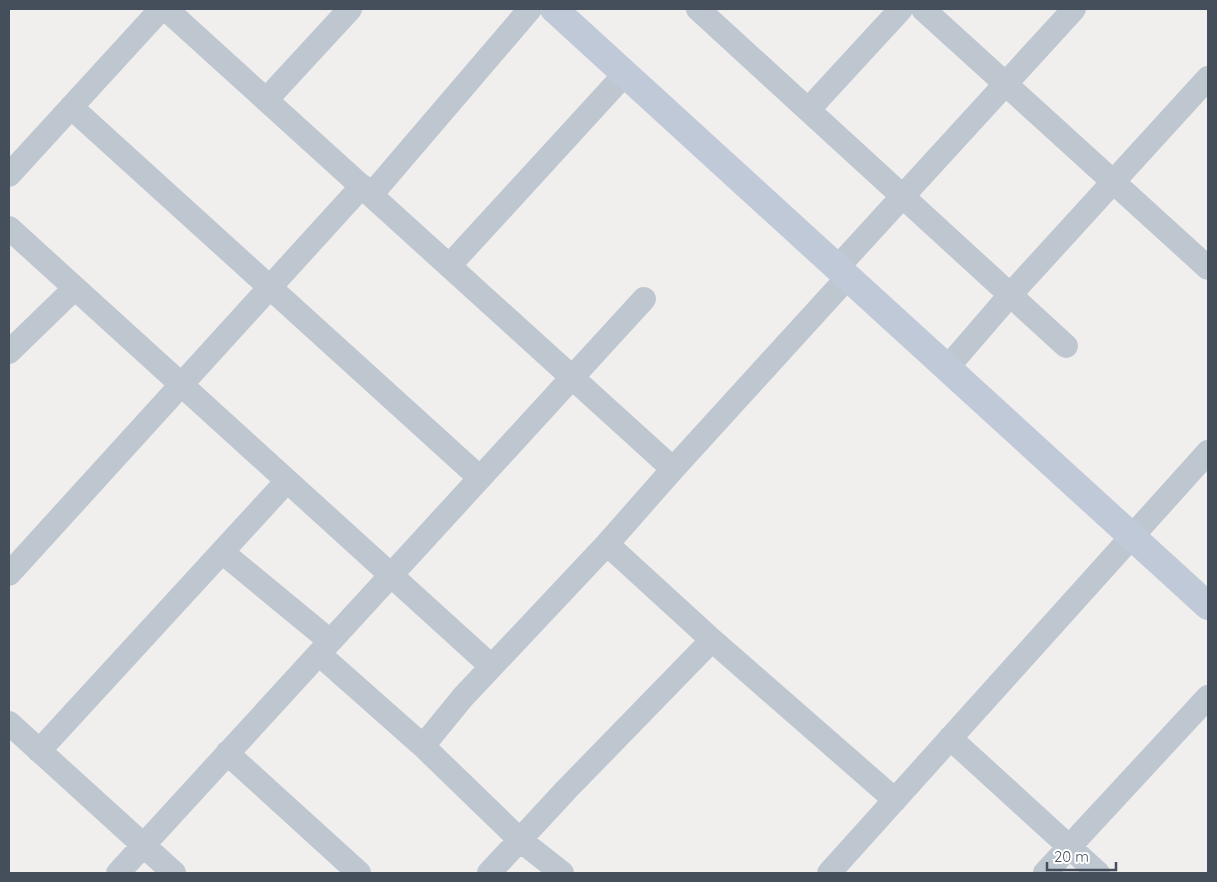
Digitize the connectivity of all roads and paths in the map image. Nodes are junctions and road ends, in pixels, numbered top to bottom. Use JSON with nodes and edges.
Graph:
{"nodes":[{"id":1,"x":161,"y":9,"type":"edge"},
{"id":2,"x":166,"y":9,"type":"edge"},
{"id":3,"x":350,"y":9,"type":"edge"},
{"id":4,"x":530,"y":9,"type":"edge"},
{"id":5,"x":554,"y":9,"type":"edge"},
{"id":6,"x":901,"y":9,"type":"edge"},
{"id":7,"x":923,"y":9,"type":"edge"},
{"id":8,"x":1074,"y":9,"type":"edge"},
{"id":9,"x":706,"y":12,"type":"edge"},
{"id":10,"x":625,"y":74,"type":"junction"},
{"id":11,"x":1208,"y":78,"type":"edge"},
{"id":12,"x":1006,"y":84,"type":"junction"},
{"id":13,"x":266,"y":100,"type":"junction"},
{"id":14,"x":71,"y":107,"type":"junction"},
{"id":15,"x":808,"y":110,"type":"junction"},
{"id":16,"x":9,"y":175,"type":"edge"},
{"id":17,"x":1113,"y":181,"type":"junction"},
{"id":18,"x":367,"y":191,"type":"junction"},
{"id":19,"x":903,"y":196,"type":"junction"},
{"id":20,"x":9,"y":228,"type":"edge"},
{"id":21,"x":449,"y":266,"type":"junction"},
{"id":22,"x":1208,"y":268,"type":"edge"},
{"id":23,"x":843,"y":272,"type":"junction"},
{"id":24,"x":270,"y":287,"type":"junction"},
{"id":25,"x":75,"y":288,"type":"junction"},
{"id":26,"x":1010,"y":295,"type":"junction"},
{"id":27,"x":644,"y":299,"type":"dead end"},
{"id":28,"x":1066,"y":346,"type":"dead end"},
{"id":29,"x":9,"y":352,"type":"edge"},
{"id":30,"x":947,"y":368,"type":"junction"},
{"id":31,"x":572,"y":377,"type":"junction"},
{"id":32,"x":181,"y":384,"type":"junction"},
{"id":33,"x":1208,"y":452,"type":"edge"},
{"id":34,"x":673,"y":468,"type":"junction"},
{"id":35,"x":480,"y":478,"type":"junction"},
{"id":36,"x":288,"y":481,"type":"junction"},
{"id":37,"x":1132,"y":536,"type":"junction"},
{"id":38,"x":607,"y":544,"type":"junction"},
{"id":39,"x":222,"y":552,"type":"junction"},
{"id":40,"x":9,"y":574,"type":"edge"},
{"id":41,"x":391,"y":575,"type":"junction"},
{"id":42,"x":1208,"y":606,"type":"edge"},
{"id":43,"x":712,"y":640,"type":"junction"},
{"id":44,"x":325,"y":647,"type":"junction"},
{"id":45,"x":492,"y":666,"type":"junction"},
{"id":46,"x":1208,"y":697,"type":"edge"},
{"id":47,"x":9,"y":723,"type":"edge"},
{"id":48,"x":950,"y":738,"type":"junction"},
{"id":49,"x":423,"y":746,"type":"junction"},
{"id":50,"x":39,"y":751,"type":"junction"},
{"id":51,"x":227,"y":753,"type":"junction"},
{"id":52,"x":895,"y":800,"type":"junction"},
{"id":53,"x":520,"y":840,"type":"junction"},
{"id":54,"x":143,"y":845,"type":"junction"},
{"id":55,"x":1070,"y":847,"type":"junction"},
{"id":56,"x":118,"y":873,"type":"edge"},
{"id":57,"x":174,"y":873,"type":"edge"},
{"id":58,"x":359,"y":873,"type":"edge"},
{"id":59,"x":489,"y":873,"type":"edge"},
{"id":60,"x":562,"y":873,"type":"edge"},
{"id":61,"x":828,"y":873,"type":"edge"},
{"id":62,"x":1045,"y":873,"type":"edge"},
{"id":63,"x":1098,"y":873,"type":"edge"}],
"edges":[{"from":1,"to":14,"type":"street"},
{"from":2,"to":13,"type":"street"},
{"from":3,"to":13,"type":"street"},
{"from":4,"to":18,"type":"street"},
{"from":5,"to":10,"type":"street"},
{"from":6,"to":15,"type":"street"},
{"from":7,"to":12,"type":"street"},
{"from":8,"to":12,"type":"street"},
{"from":9,"to":15,"type":"street"},
{"from":10,"to":21,"type":"street"},
{"from":10,"to":23,"type":"street"},
{"from":11,"to":17,"type":"street"},
{"from":12,"to":17,"type":"street"},
{"from":12,"to":19,"type":"street"},
{"from":13,"to":18,"type":"street"},
{"from":14,"to":16,"type":"street"},
{"from":14,"to":24,"type":"street"},
{"from":15,"to":19,"type":"street"},
{"from":17,"to":22,"type":"street"},
{"from":17,"to":26,"type":"street"},
{"from":18,"to":21,"type":"street"},
{"from":18,"to":24,"type":"street"},
{"from":19,"to":23,"type":"street"},
{"from":19,"to":26,"type":"street"},
{"from":20,"to":25,"type":"street"},
{"from":21,"to":31,"type":"street"},
{"from":23,"to":30,"type":"street"},
{"from":23,"to":34,"type":"street"},
{"from":24,"to":32,"type":"street"},
{"from":24,"to":35,"type":"street"},
{"from":25,"to":29,"type":"street"},
{"from":25,"to":32,"type":"street"},
{"from":26,"to":28,"type":"street"},
{"from":26,"to":30,"type":"street"},
{"from":27,"to":31,"type":"street"},
{"from":30,"to":37,"type":"street"},
{"from":31,"to":34,"type":"street"},
{"from":31,"to":35,"type":"street"},
{"from":32,"to":36,"type":"street"},
{"from":32,"to":40,"type":"street"},
{"from":33,"to":37,"type":"street"},
{"from":34,"to":38,"type":"street"},
{"from":35,"to":41,"type":"street"},
{"from":36,"to":39,"type":"street"},
{"from":36,"to":41,"type":"street"},
{"from":37,"to":42,"type":"street"},
{"from":37,"to":48,"type":"street"},
{"from":38,"to":43,"type":"street"},
{"from":38,"to":45,"type":"street"},
{"from":39,"to":44,"type":"street"},
{"from":39,"to":50,"type":"street"},
{"from":41,"to":44,"type":"street"},
{"from":41,"to":45,"type":"street"},
{"from":43,"to":52,"type":"street"},
{"from":43,"to":53,"type":"street"},
{"from":44,"to":49,"type":"street"},
{"from":44,"to":51,"type":"street"},
{"from":45,"to":49,"type":"street"},
{"from":46,"to":55,"type":"street"},
{"from":47,"to":50,"type":"street"},
{"from":48,"to":52,"type":"street"},
{"from":48,"to":55,"type":"street"},
{"from":49,"to":53,"type":"street"},
{"from":50,"to":54,"type":"street"},
{"from":51,"to":54,"type":"street"},
{"from":51,"to":58,"type":"street"},
{"from":52,"to":61,"type":"street"},
{"from":53,"to":59,"type":"street"},
{"from":53,"to":60,"type":"street"},
{"from":54,"to":56,"type":"street"},
{"from":54,"to":57,"type":"street"},
{"from":55,"to":62,"type":"street"},
{"from":55,"to":63,"type":"street"}]}
